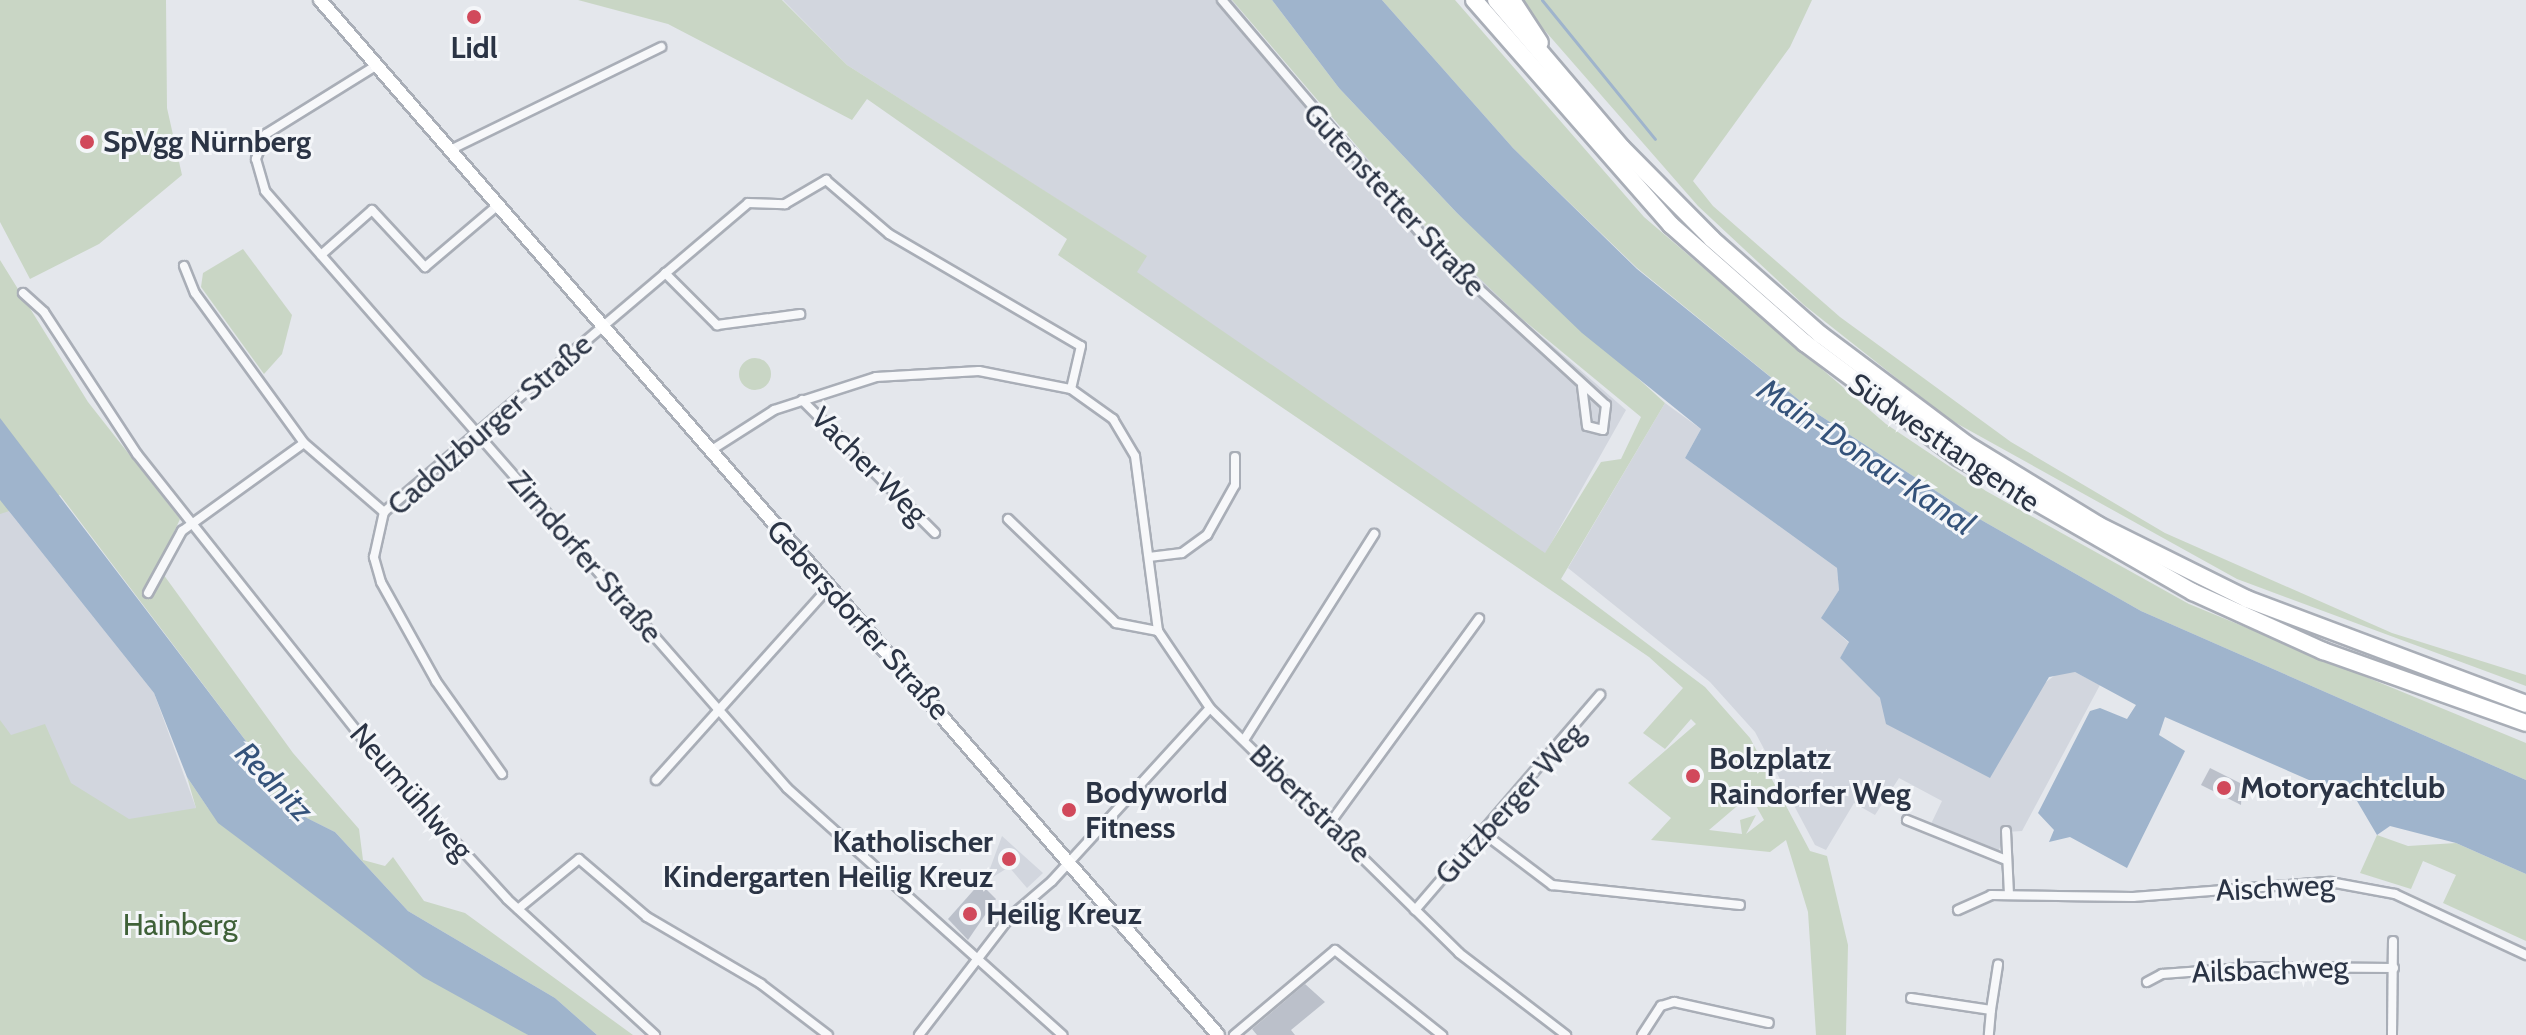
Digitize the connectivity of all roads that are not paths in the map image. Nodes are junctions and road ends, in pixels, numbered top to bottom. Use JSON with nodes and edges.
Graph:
{"nodes":[{"id":1,"x":320,"y":0,"type":"edge"},
{"id":2,"x":1222,"y":0,"type":"edge"},
{"id":3,"x":1474,"y":0,"type":"edge"},
{"id":4,"x":1496,"y":0,"type":"edge"},
{"id":5,"x":1512,"y":0,"type":"edge"},
{"id":6,"x":661,"y":47,"type":"dead end"},
{"id":7,"x":377,"y":65,"type":"junction"},
{"id":8,"x":1560,"y":79,"type":"junction"},
{"id":9,"x":450,"y":150,"type":"junction"},
{"id":10,"x":498,"y":205,"type":"junction"},
{"id":11,"x":321,"y":255,"type":"junction"},
{"id":12,"x":184,"y":266,"type":"dead end"},
{"id":13,"x":665,"y":273,"type":"junction"},
{"id":14,"x":23,"y":293,"type":"dead end"},
{"id":15,"x":800,"y":314,"type":"dead end"},
{"id":16,"x":602,"y":327,"type":"junction"},
{"id":17,"x":1582,"y":386,"type":"junction"},
{"id":18,"x":1071,"y":389,"type":"junction"},
{"id":19,"x":802,"y":400,"type":"junction"},
{"id":20,"x":478,"y":435,"type":"junction"},
{"id":21,"x":304,"y":443,"type":"junction"},
{"id":22,"x":709,"y":452,"type":"junction"},
{"id":23,"x":1235,"y":457,"type":"dead end"},
{"id":24,"x":384,"y":512,"type":"junction"},
{"id":25,"x":1008,"y":519,"type":"dead end"},
{"id":26,"x":194,"y":526,"type":"junction"},
{"id":27,"x":935,"y":533,"type":"dead end"},
{"id":28,"x":1374,"y":534,"type":"dead end"},
{"id":29,"x":1149,"y":557,"type":"junction"},
{"id":30,"x":829,"y":587,"type":"junction"},
{"id":31,"x":148,"y":593,"type":"dead end"},
{"id":32,"x":1479,"y":619,"type":"dead end"},
{"id":33,"x":1158,"y":631,"type":"junction"},
{"id":34,"x":1600,"y":695,"type":"dead end"},
{"id":35,"x":2450,"y":698,"type":"junction"},
{"id":36,"x":2525,"y":704,"type":"edge"},
{"id":37,"x":1210,"y":708,"type":"junction"},
{"id":38,"x":719,"y":711,"type":"junction"},
{"id":39,"x":2526,"y":723,"type":"edge"},
{"id":40,"x":2526,"y":732,"type":"edge"},
{"id":41,"x":1244,"y":740,"type":"junction"},
{"id":42,"x":502,"y":774,"type":"dead end"},
{"id":43,"x":656,"y":780,"type":"dead end"},
{"id":44,"x":1907,"y":820,"type":"dead end"},
{"id":45,"x":1330,"y":823,"type":"junction"},
{"id":46,"x":2006,"y":831,"type":"dead end"},
{"id":47,"x":1482,"y":832,"type":"junction"},
{"id":48,"x":2006,"y":860,"type":"junction"},
{"id":49,"x":1070,"y":861,"type":"junction"},
{"id":50,"x":2009,"y":894,"type":"junction"},
{"id":51,"x":1740,"y":905,"type":"dead end"},
{"id":52,"x":518,"y":909,"type":"junction"},
{"id":53,"x":1415,"y":910,"type":"junction"},
{"id":54,"x":1958,"y":910,"type":"dead end"},
{"id":55,"x":2393,"y":941,"type":"dead end"},
{"id":56,"x":2526,"y":955,"type":"edge"},
{"id":57,"x":974,"y":959,"type":"junction"},
{"id":58,"x":1998,"y":965,"type":"dead end"},
{"id":59,"x":2394,"y":968,"type":"junction"},
{"id":60,"x":2147,"y":982,"type":"dead end"},
{"id":61,"x":1911,"y":998,"type":"dead end"},
{"id":62,"x":1991,"y":1010,"type":"junction"},
{"id":63,"x":1769,"y":1023,"type":"dead end"},
{"id":64,"x":655,"y":1035,"type":"edge"},
{"id":65,"x":828,"y":1035,"type":"edge"},
{"id":66,"x":919,"y":1035,"type":"edge"},
{"id":67,"x":1062,"y":1035,"type":"edge"},
{"id":68,"x":1218,"y":1035,"type":"edge"},
{"id":69,"x":1234,"y":1035,"type":"edge"},
{"id":70,"x":1442,"y":1035,"type":"edge"},
{"id":71,"x":1566,"y":1035,"type":"edge"},
{"id":72,"x":1642,"y":1035,"type":"edge"},
{"id":73,"x":1989,"y":1035,"type":"edge"},
{"id":74,"x":2392,"y":1035,"type":"edge"}],
"edges":[{"from":1,"to":7,"type":"main road","name":"Gebersdorfer Straße"},
{"from":2,"to":17,"type":"street","name":"Gutenstetter Straße"},
{"from":3,"to":35,"type":"highway","name":"Südwesttangente"},
{"from":4,"to":8,"type":"highway","name":"Südwesttangente"},
{"from":5,"to":8,"type":"highway"},
{"from":6,"to":9,"type":"street"},
{"from":7,"to":9,"type":"main road","name":"Gebersdorfer Straße"},
{"from":7,"to":11,"type":"street","name":"Zirndorfer Straße"},
{"from":8,"to":36,"type":"highway","name":"Südwesttangente"},
{"from":9,"to":10,"type":"main road","name":"Gebersdorfer Straße"},
{"from":10,"to":11,"type":"street"},
{"from":10,"to":16,"type":"main road","name":"Gebersdorfer Straße"},
{"from":11,"to":20,"type":"street","name":"Zirndorfer Straße"},
{"from":12,"to":21,"type":"street"},
{"from":13,"to":15,"type":"street"},
{"from":13,"to":16,"type":"street","name":"Cadolzburger Straße"},
{"from":13,"to":18,"type":"street","name":"Cadolzburger Straße"},
{"from":14,"to":26,"type":"street","name":"Neumühlweg"},
{"from":16,"to":20,"type":"street","name":"Cadolzburger Straße"},
{"from":16,"to":22,"type":"main road","name":"Gebersdorfer Straße"},
{"from":17,"to":17,"type":"street","name":"Gutenstetter Straße"},
{"from":18,"to":19,"type":"street"},
{"from":18,"to":29,"type":"street"},
{"from":19,"to":22,"type":"street"},
{"from":19,"to":27,"type":"street","name":"Vacher Weg"},
{"from":20,"to":24,"type":"street","name":"Cadolzburger Straße"},
{"from":20,"to":38,"type":"street","name":"Zirndorfer Straße"},
{"from":21,"to":24,"type":"street"},
{"from":21,"to":26,"type":"street"},
{"from":22,"to":30,"type":"main road","name":"Gebersdorfer Straße"},
{"from":23,"to":29,"type":"street"},
{"from":24,"to":42,"type":"street","name":"Cadolzburger Straße"},
{"from":25,"to":33,"type":"street"},
{"from":26,"to":31,"type":"street"},
{"from":26,"to":52,"type":"street","name":"Neumühlweg"},
{"from":28,"to":41,"type":"street"},
{"from":29,"to":33,"type":"street"},
{"from":30,"to":38,"type":"street"},
{"from":30,"to":49,"type":"main road","name":"Gebersdorfer Straße"},
{"from":32,"to":45,"type":"street"},
{"from":33,"to":37,"type":"street","name":"Bibertstraße"},
{"from":34,"to":47,"type":"street","name":"Gutzberger Weg"},
{"from":35,"to":39,"type":"highway","name":"Südwesttangente"},
{"from":35,"to":40,"type":"highway"},
{"from":37,"to":41,"type":"street","name":"Bibertstraße"},
{"from":37,"to":49,"type":"street"},
{"from":38,"to":43,"type":"street"},
{"from":38,"to":57,"type":"street","name":"Zirndorfer Straße"},
{"from":41,"to":45,"type":"street","name":"Bibertstraße"},
{"from":44,"to":48,"type":"street"},
{"from":45,"to":53,"type":"street","name":"Bibertstraße"},
{"from":46,"to":48,"type":"street"},
{"from":47,"to":51,"type":"street"},
{"from":47,"to":53,"type":"street","name":"Gutzberger Weg"},
{"from":48,"to":50,"type":"street"},
{"from":49,"to":57,"type":"street"},
{"from":49,"to":68,"type":"main road","name":"Gebersdorfer Straße"},
{"from":50,"to":54,"type":"street","name":"Aischweg"},
{"from":50,"to":56,"type":"street","name":"Aischweg"},
{"from":52,"to":64,"type":"street","name":"Neumühlweg"},
{"from":52,"to":65,"type":"street"},
{"from":53,"to":71,"type":"street","name":"Bibertstraße"},
{"from":55,"to":59,"type":"street"},
{"from":57,"to":66,"type":"street"},
{"from":57,"to":67,"type":"street","name":"Zirndorfer Straße"},
{"from":58,"to":62,"type":"street"},
{"from":59,"to":60,"type":"street","name":"Ailsbachweg"},
{"from":59,"to":74,"type":"street"},
{"from":61,"to":62,"type":"street"},
{"from":62,"to":73,"type":"street"},
{"from":63,"to":72,"type":"street"},
{"from":69,"to":70,"type":"street"}]}
